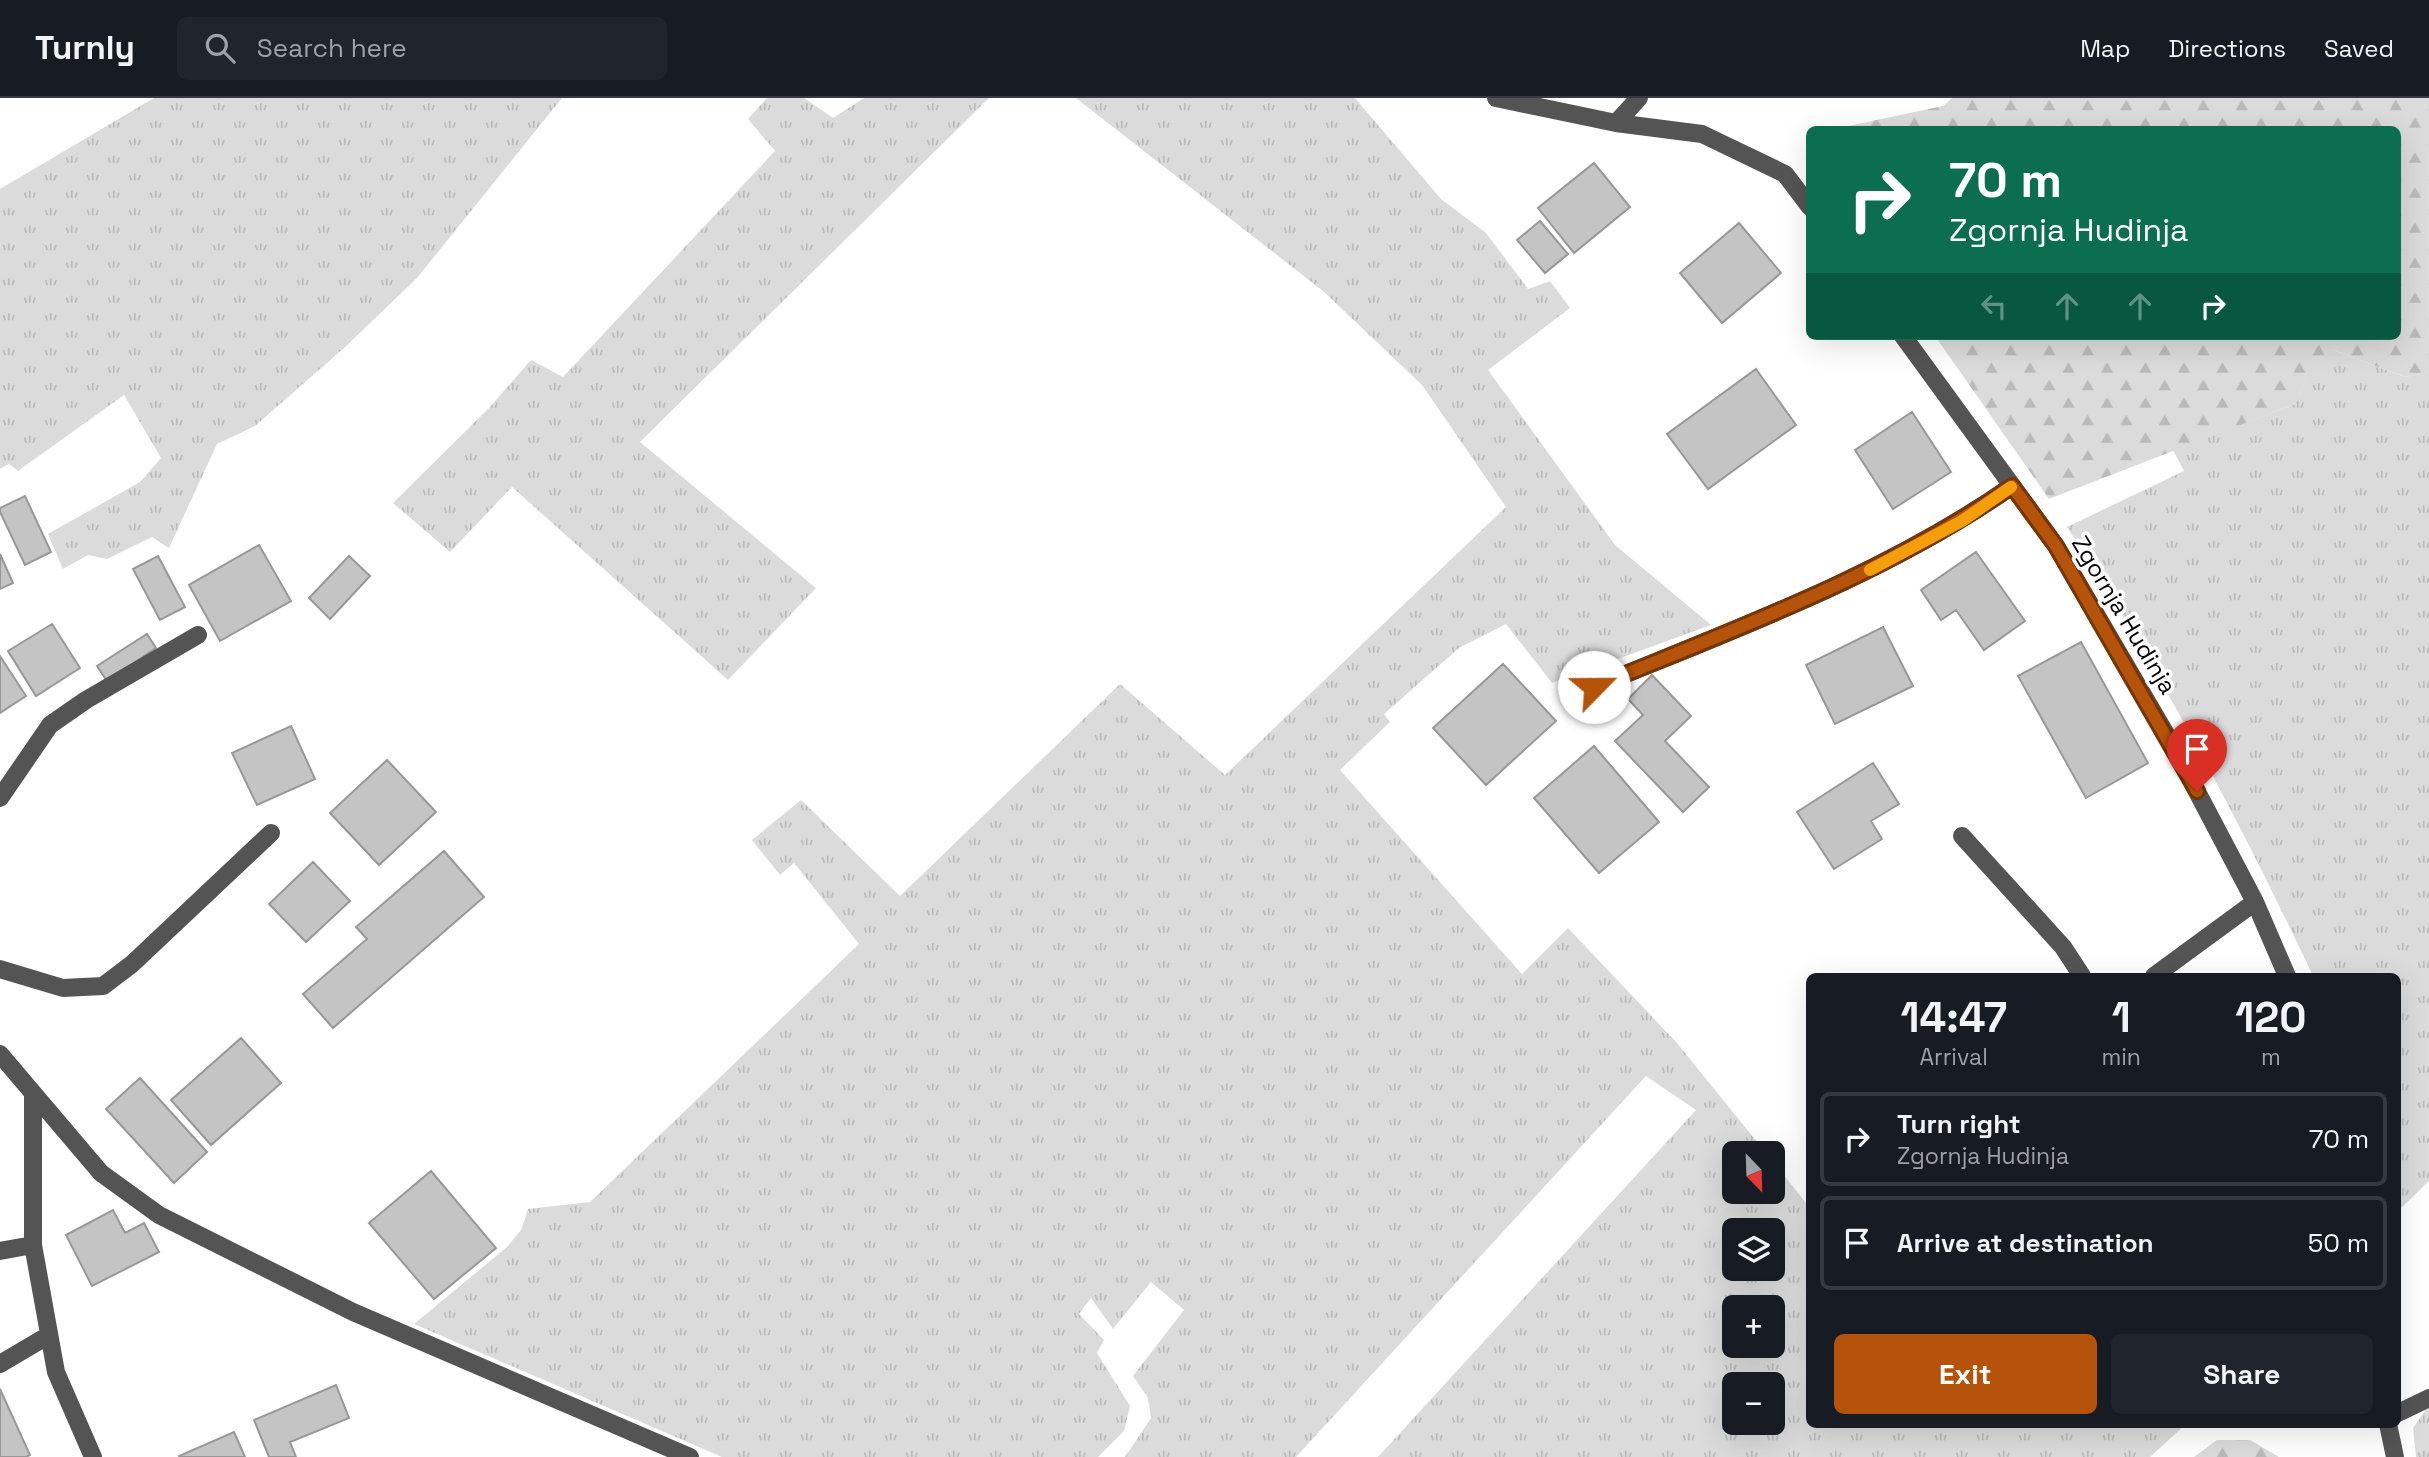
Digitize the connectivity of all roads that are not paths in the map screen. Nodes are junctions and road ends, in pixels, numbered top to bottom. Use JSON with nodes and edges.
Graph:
{"nodes":[{"id":1,"x":1496,"y":98,"type":"edge"},
{"id":2,"x":1639,"y":98,"type":"edge"},
{"id":3,"x":1616,"y":123,"type":"junction"},
{"id":4,"x":1806,"y":202,"type":"edge"},
{"id":5,"x":1906,"y":340,"type":"edge"},
{"id":6,"x":2012,"y":486,"type":"junction"},
{"id":7,"x":198,"y":635,"type":"dead end"},
{"id":8,"x":1594,"y":687,"type":"dead end"},
{"id":9,"x":0,"y":798,"type":"edge"},
{"id":10,"x":271,"y":833,"type":"dead end"},
{"id":11,"x":1962,"y":836,"type":"dead end"},
{"id":12,"x":2255,"y":902,"type":"junction"},
{"id":13,"x":0,"y":969,"type":"edge"},
{"id":14,"x":2080,"y":973,"type":"edge"},
{"id":15,"x":2158,"y":973,"type":"edge"},
{"id":16,"x":2286,"y":973,"type":"edge"},
{"id":17,"x":0,"y":1054,"type":"edge"},
{"id":18,"x":33,"y":1095,"type":"junction"},
{"id":19,"x":33,"y":1245,"type":"junction"},
{"id":20,"x":0,"y":1251,"type":"edge"},
{"id":21,"x":49,"y":1335,"type":"junction"},
{"id":22,"x":0,"y":1364,"type":"edge"},
{"id":23,"x":2429,"y":1398,"type":"edge"},
{"id":24,"x":2401,"y":1412,"type":"edge"},
{"id":25,"x":2389,"y":1428,"type":"edge"},
{"id":26,"x":93,"y":1457,"type":"edge"},
{"id":27,"x":690,"y":1457,"type":"edge"},
{"id":28,"x":2395,"y":1457,"type":"edge"}],
"edges":[{"from":1,"to":3,"type":"street"},
{"from":2,"to":3,"type":"street"},
{"from":3,"to":4,"type":"street"},
{"from":5,"to":6,"type":"street","name":"Zgornja Hudinja"},
{"from":6,"to":8,"type":"street"},
{"from":6,"to":12,"type":"street","name":"Zgornja Hudinja"},
{"from":7,"to":9,"type":"street"},
{"from":10,"to":13,"type":"street"},
{"from":11,"to":14,"type":"street"},
{"from":12,"to":15,"type":"street"},
{"from":12,"to":16,"type":"street","name":"Zgornja Hudinja"},
{"from":17,"to":18,"type":"street"},
{"from":18,"to":19,"type":"street"},
{"from":18,"to":27,"type":"street"},
{"from":19,"to":20,"type":"street"},
{"from":19,"to":21,"type":"street"},
{"from":21,"to":22,"type":"street"},
{"from":21,"to":26,"type":"street"},
{"from":23,"to":24,"type":"street"},
{"from":25,"to":28,"type":"street"}]}
